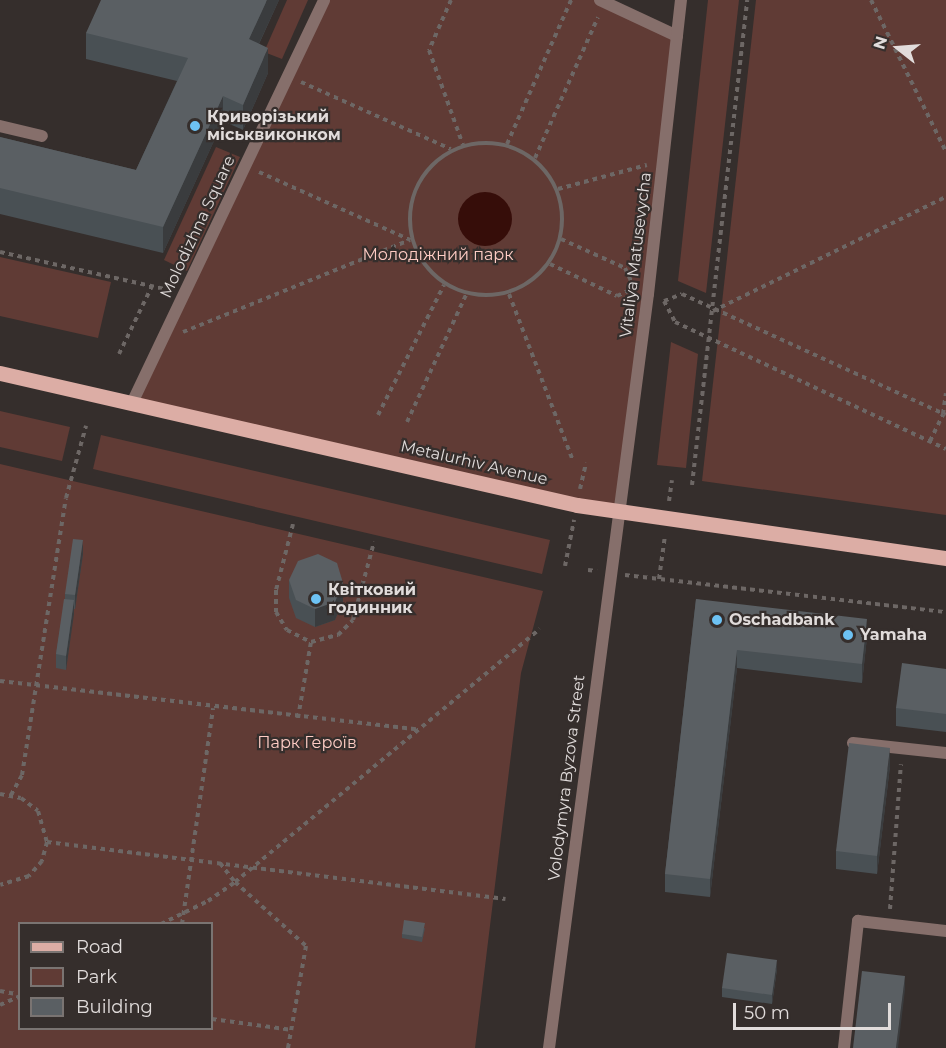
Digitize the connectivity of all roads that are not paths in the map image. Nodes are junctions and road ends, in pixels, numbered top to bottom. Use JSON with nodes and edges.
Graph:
{"nodes":[{"id":1,"x":324,"y":0,"type":"edge"},
{"id":2,"x":681,"y":0,"type":"edge"},
{"id":3,"x":603,"y":1,"type":"edge"},
{"id":4,"x":677,"y":36,"type":"junction"},
{"id":5,"x":0,"y":126,"type":"edge"},
{"id":6,"x":42,"y":136,"type":"dead end"},
{"id":7,"x":0,"y":373,"type":"edge"},
{"id":8,"x":132,"y":403,"type":"junction"},
{"id":9,"x":619,"y":513,"type":"junction"},
{"id":10,"x":946,"y":558,"type":"edge"},
{"id":11,"x":853,"y":743,"type":"edge"},
{"id":12,"x":946,"y":753,"type":"edge"},
{"id":13,"x":946,"y":931,"type":"edge"},
{"id":14,"x":549,"y":1048,"type":"edge"},
{"id":15,"x":844,"y":1048,"type":"edge"}],
"edges":[{"from":1,"to":8,"type":"street","name":"Molodizhna Square"},
{"from":2,"to":4,"type":"street","name":"Vitaliya Matusevycha"},
{"from":3,"to":4,"type":"street"},
{"from":4,"to":9,"type":"street","name":"Vitaliya Matusevycha"},
{"from":5,"to":6,"type":"street"},
{"from":7,"to":8,"type":"main road","name":"Metalurhiv Avenue"},
{"from":8,"to":9,"type":"main road","name":"Metalurhiv Avenue"},
{"from":9,"to":10,"type":"main road","name":"Metalurhiv Avenue"},
{"from":9,"to":14,"type":"street","name":"Volodymyra Byzova Street"},
{"from":11,"to":12,"type":"street"},
{"from":13,"to":15,"type":"street"}]}
